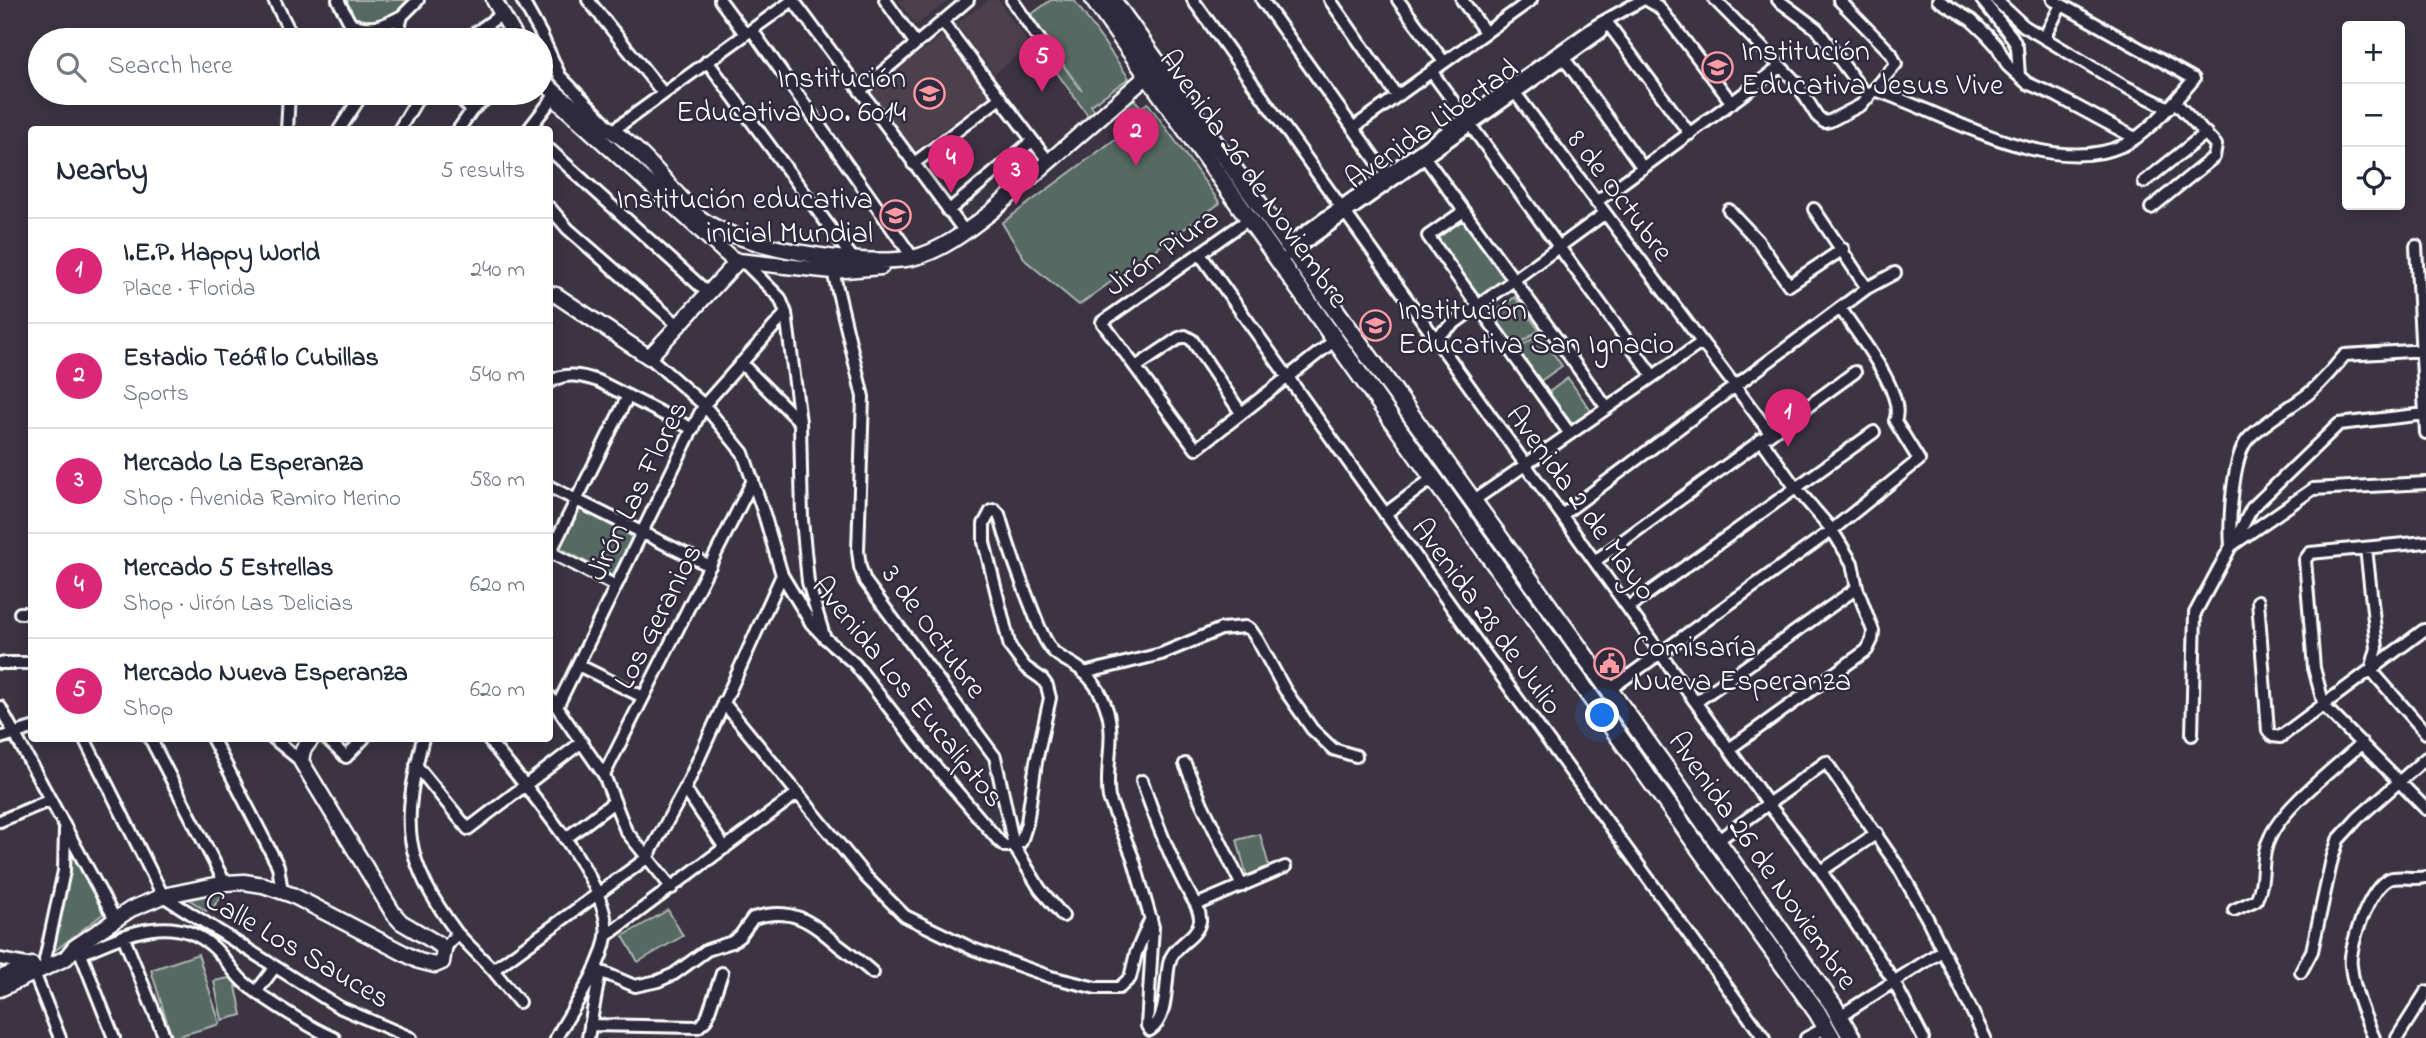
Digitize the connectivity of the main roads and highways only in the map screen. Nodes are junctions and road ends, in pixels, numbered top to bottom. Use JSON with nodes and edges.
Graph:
{"nodes":[{"id":1,"x":1094,"y":0,"type":"edge"},
{"id":2,"x":1115,"y":1,"type":"edge"},
{"id":3,"x":1153,"y":71,"type":"junction"},
{"id":4,"x":1667,"y":770,"type":"junction"},
{"id":5,"x":1653,"y":781,"type":"junction"},
{"id":6,"x":1829,"y":1032,"type":"edge"},
{"id":7,"x":1852,"y":1038,"type":"edge"}],
"edges":[{"from":1,"to":3,"type":"main road","name":"Avenida 26 de Noviembre"},
{"from":2,"to":3,"type":"main road","name":"Avenida 26 de Noviembre"},
{"from":3,"to":4,"type":"main road","name":"Avenida 26 de Noviembre"},
{"from":3,"to":5,"type":"main road","name":"Avenida 26 de Noviembre"},
{"from":4,"to":5,"type":"main road"},
{"from":4,"to":7,"type":"main road","name":"Avenida 26 de Noviembre"},
{"from":5,"to":6,"type":"main road","name":"Avenida 26 de Noviembre"}]}
